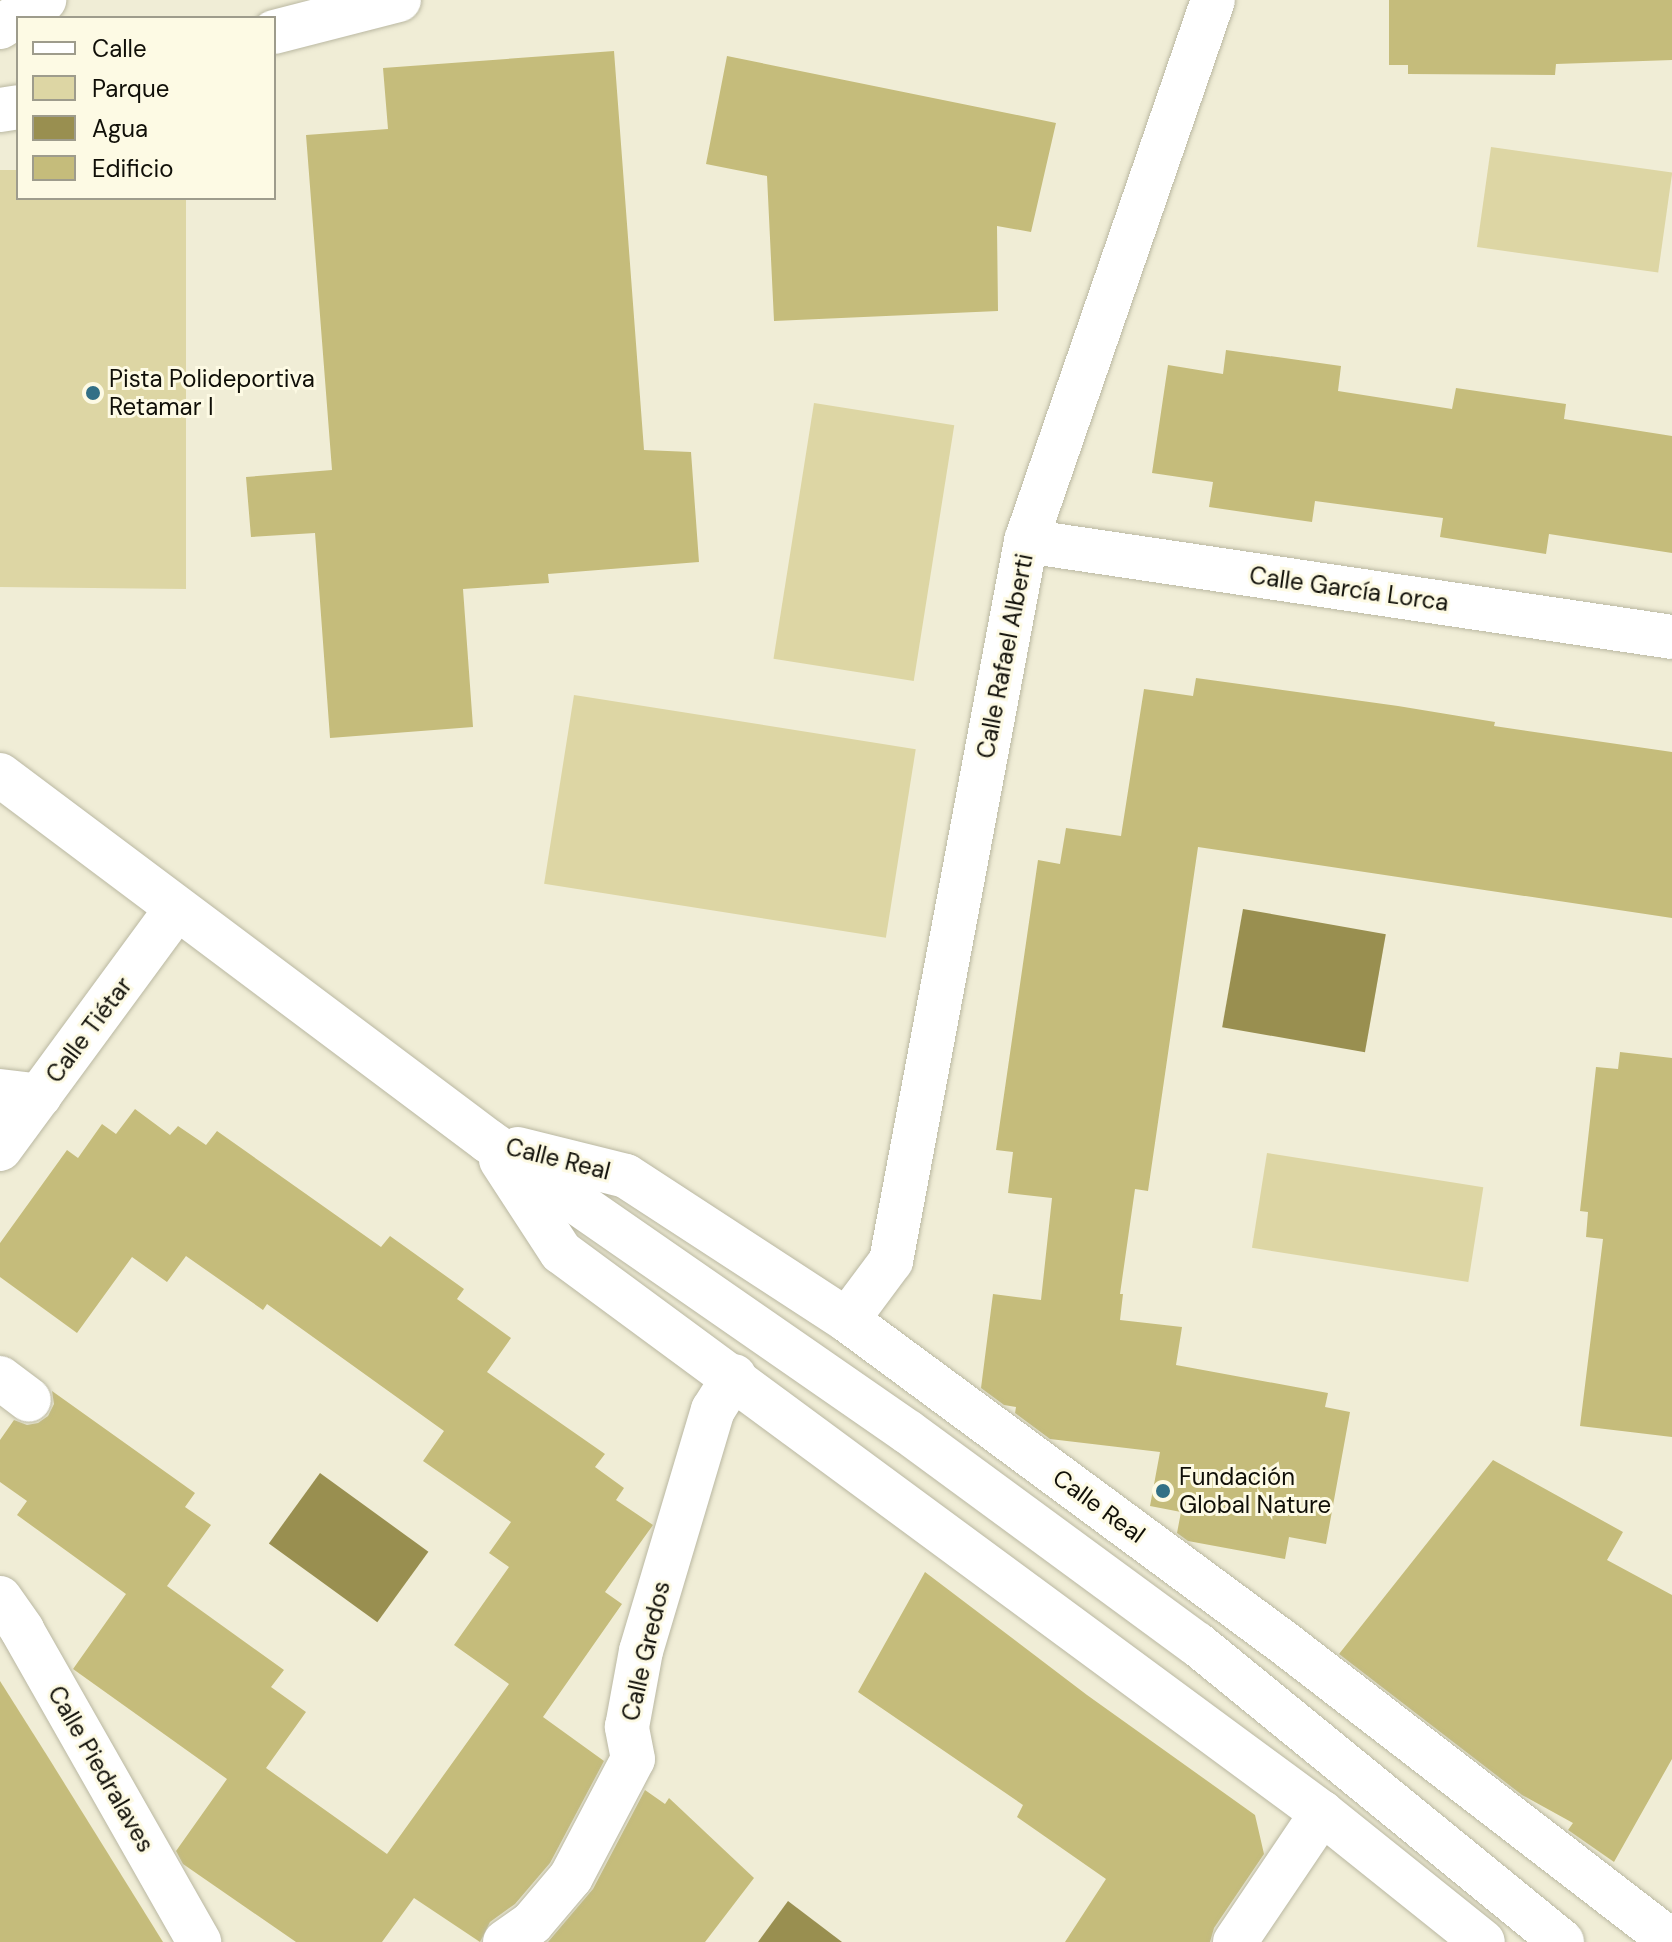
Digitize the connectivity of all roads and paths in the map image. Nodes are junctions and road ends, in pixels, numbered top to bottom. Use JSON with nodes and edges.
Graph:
{"nodes":[{"id":1,"x":44,"y":0,"type":"edge"},
{"id":2,"x":399,"y":0,"type":"edge"},
{"id":3,"x":1213,"y":0,"type":"edge"},
{"id":4,"x":18,"y":16,"type":"edge"},
{"id":5,"x":276,"y":31,"type":"edge"},
{"id":6,"x":1026,"y":541,"type":"junction"},
{"id":7,"x":1672,"y":637,"type":"edge"},
{"id":8,"x":0,"y":775,"type":"edge"},
{"id":9,"x":176,"y":909,"type":"junction"},
{"id":10,"x":20,"y":1094,"type":"edge"},
{"id":11,"x":488,"y":1141,"type":"junction"},
{"id":12,"x":0,"y":1149,"type":"edge"},
{"id":13,"x":847,"y":1320,"type":"junction"},
{"id":14,"x":734,"y":1376,"type":"junction"},
{"id":15,"x":0,"y":1598,"type":"edge"},
{"id":16,"x":1322,"y":1813,"type":"junction"},
{"id":17,"x":199,"y":1942,"type":"edge"},
{"id":18,"x":505,"y":1942,"type":"edge"},
{"id":19,"x":1235,"y":1942,"type":"edge"},
{"id":20,"x":1483,"y":1942,"type":"edge"},
{"id":21,"x":1562,"y":1942,"type":"edge"},
{"id":22,"x":1672,"y":1942,"type":"edge"}],
"edges":[{"from":1,"to":4,"type":"street"},
{"from":2,"to":5,"type":"street"},
{"from":3,"to":6,"type":"street","name":"Calle Rafael Alberti"},
{"from":6,"to":7,"type":"street","name":"Calle García Lorca"},
{"from":6,"to":13,"type":"street","name":"Calle Rafael Alberti"},
{"from":8,"to":9,"type":"street","name":"Calle Real"},
{"from":9,"to":10,"type":"street","name":"Calle Tiétar"},
{"from":9,"to":11,"type":"street","name":"Calle Real"},
{"from":10,"to":12,"type":"street","name":"Calle Tiétar"},
{"from":11,"to":13,"type":"street","name":"Calle Real"},
{"from":11,"to":14,"type":"street","name":"Calle Real"},
{"from":11,"to":21,"type":"street","name":"Calle Real"},
{"from":13,"to":22,"type":"street","name":"Calle Real"},
{"from":14,"to":16,"type":"street","name":"Calle Real"},
{"from":14,"to":18,"type":"street","name":"Calle Gredos"},
{"from":15,"to":17,"type":"street","name":"Calle Piedralaves"},
{"from":16,"to":19,"type":"street"},
{"from":16,"to":20,"type":"street","name":"Calle Real"}]}
